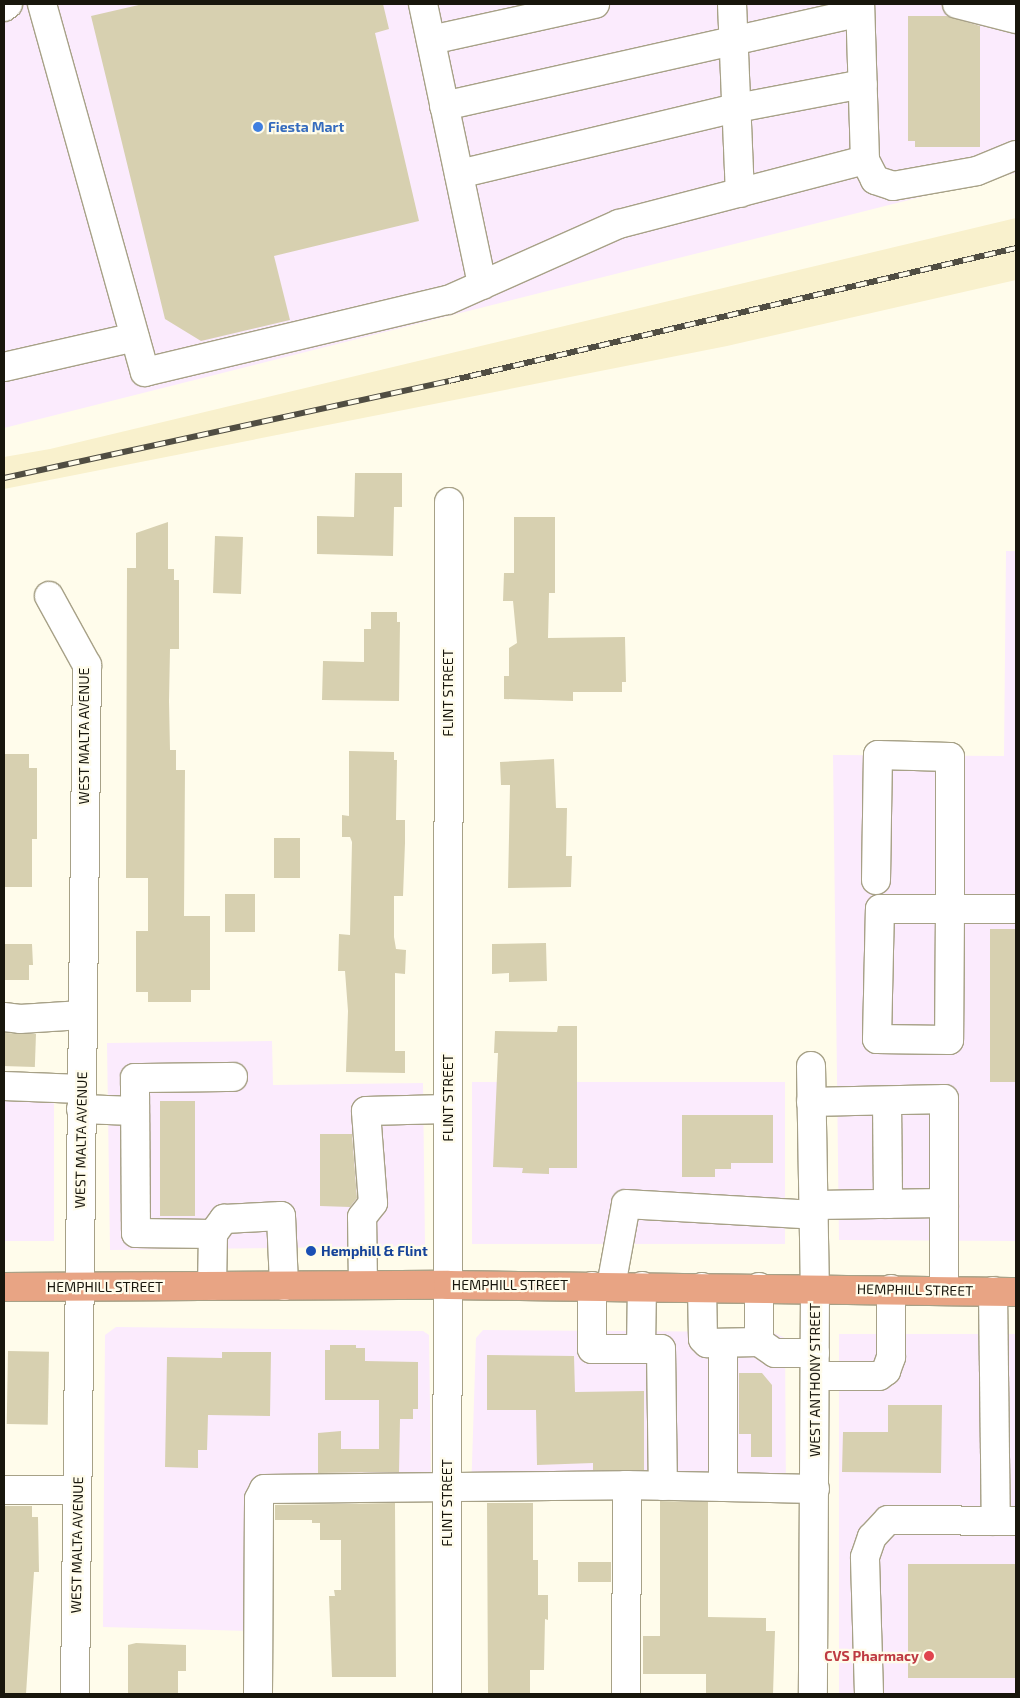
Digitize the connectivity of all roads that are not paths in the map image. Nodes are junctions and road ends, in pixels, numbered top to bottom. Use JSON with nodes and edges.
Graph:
{"nodes":[{"id":1,"x":8,"y":4,"type":"edge"},
{"id":2,"x":42,"y":4,"type":"edge"},
{"id":3,"x":423,"y":4,"type":"edge"},
{"id":4,"x":595,"y":4,"type":"edge"},
{"id":5,"x":732,"y":4,"type":"edge"},
{"id":6,"x":957,"y":4,"type":"edge"},
{"id":7,"x":4,"y":7,"type":"edge"},
{"id":8,"x":860,"y":8,"type":"edge"},
{"id":9,"x":1016,"y":19,"type":"edge"},
{"id":10,"x":734,"y":39,"type":"junction"},
{"id":11,"x":430,"y":40,"type":"junction"},
{"id":12,"x":863,"y":84,"type":"junction"},
{"id":13,"x":444,"y":106,"type":"junction"},
{"id":14,"x":736,"y":108,"type":"junction"},
{"id":15,"x":1016,"y":155,"type":"edge"},
{"id":16,"x":865,"y":160,"type":"junction"},
{"id":17,"x":459,"y":174,"type":"junction"},
{"id":18,"x":740,"y":192,"type":"junction"},
{"id":19,"x":482,"y":284,"type":"junction"},
{"id":20,"x":135,"y":337,"type":"junction"},
{"id":21,"x":4,"y":367,"type":"edge"},
{"id":22,"x":449,"y":502,"type":"dead end"},
{"id":23,"x":50,"y":596,"type":"dead end"},
{"id":24,"x":876,"y":880,"type":"dead end"},
{"id":25,"x":950,"y":909,"type":"junction"},
{"id":26,"x":1016,"y":909,"type":"edge"},
{"id":27,"x":82,"y":1015,"type":"junction"},
{"id":28,"x":4,"y":1017,"type":"edge"},
{"id":29,"x":811,"y":1066,"type":"dead end"},
{"id":30,"x":233,"y":1077,"type":"dead end"},
{"id":31,"x":4,"y":1086,"type":"edge"},
{"id":32,"x":82,"y":1099,"type":"junction"},
{"id":33,"x":887,"y":1100,"type":"junction"},
{"id":34,"x":811,"y":1102,"type":"junction"},
{"id":35,"x":448,"y":1109,"type":"junction"},
{"id":36,"x":134,"y":1111,"type":"junction"},
{"id":37,"x":944,"y":1203,"type":"junction"},
{"id":38,"x":888,"y":1204,"type":"junction"},
{"id":39,"x":814,"y":1210,"type":"junction"},
{"id":40,"x":213,"y":1234,"type":"junction"},
{"id":41,"x":363,"y":1285,"type":"junction"},
{"id":42,"x":448,"y":1285,"type":"junction"},
{"id":43,"x":212,"y":1286,"type":"junction"},
{"id":44,"x":284,"y":1286,"type":"junction"},
{"id":45,"x":602,"y":1286,"type":"junction"},
{"id":46,"x":642,"y":1286,"type":"junction"},
{"id":47,"x":4,"y":1287,"type":"edge"},
{"id":48,"x":702,"y":1287,"type":"junction"},
{"id":49,"x":79,"y":1288,"type":"junction"},
{"id":50,"x":759,"y":1288,"type":"junction"},
{"id":51,"x":816,"y":1288,"type":"junction"},
{"id":52,"x":891,"y":1289,"type":"junction"},
{"id":53,"x":944,"y":1290,"type":"junction"},
{"id":54,"x":1005,"y":1291,"type":"edge"},
{"id":55,"x":759,"y":1342,"type":"junction"},
{"id":56,"x":723,"y":1343,"type":"junction"},
{"id":57,"x":641,"y":1349,"type":"junction"},
{"id":58,"x":815,"y":1364,"type":"junction"},
{"id":59,"x":1005,"y":1378,"type":"edge"},
{"id":60,"x":1006,"y":1447,"type":"edge"},
{"id":61,"x":627,"y":1485,"type":"junction"},
{"id":62,"x":663,"y":1486,"type":"junction"},
{"id":63,"x":723,"y":1487,"type":"junction"},
{"id":64,"x":447,"y":1489,"type":"junction"},
{"id":65,"x":815,"y":1489,"type":"junction"},
{"id":66,"x":4,"y":1490,"type":"edge"},
{"id":67,"x":77,"y":1490,"type":"junction"},
{"id":68,"x":1006,"y":1521,"type":"edge"},
{"id":69,"x":75,"y":1694,"type":"edge"},
{"id":70,"x":258,"y":1694,"type":"edge"},
{"id":71,"x":447,"y":1694,"type":"edge"},
{"id":72,"x":626,"y":1694,"type":"edge"},
{"id":73,"x":813,"y":1694,"type":"edge"},
{"id":74,"x":869,"y":1694,"type":"edge"}],
"edges":[{"from":1,"to":7,"type":"street"},
{"from":2,"to":20,"type":"street"},
{"from":3,"to":11,"type":"street"},
{"from":4,"to":11,"type":"street"},
{"from":5,"to":10,"type":"street"},
{"from":6,"to":9,"type":"street"},
{"from":8,"to":10,"type":"street"},
{"from":8,"to":12,"type":"street"},
{"from":10,"to":13,"type":"street"},
{"from":10,"to":14,"type":"street"},
{"from":11,"to":13,"type":"street"},
{"from":12,"to":14,"type":"street"},
{"from":12,"to":16,"type":"street"},
{"from":13,"to":17,"type":"street"},
{"from":14,"to":17,"type":"street"},
{"from":14,"to":18,"type":"street"},
{"from":15,"to":16,"type":"street"},
{"from":16,"to":18,"type":"street"},
{"from":17,"to":19,"type":"street"},
{"from":18,"to":19,"type":"street"},
{"from":19,"to":20,"type":"street"},
{"from":20,"to":21,"type":"street"},
{"from":22,"to":35,"type":"street","name":"FLINT STREET"},
{"from":23,"to":27,"type":"street","name":"WEST MALTA AVENUE"},
{"from":24,"to":25,"type":"street"},
{"from":25,"to":25,"type":"street"},
{"from":25,"to":26,"type":"street"},
{"from":27,"to":28,"type":"street"},
{"from":27,"to":32,"type":"street","name":"WEST MALTA AVENUE"},
{"from":29,"to":34,"type":"street","name":"WEST ANTHONY STREET"},
{"from":30,"to":36,"type":"street"},
{"from":31,"to":32,"type":"street"},
{"from":32,"to":36,"type":"street"},
{"from":32,"to":49,"type":"street","name":"WEST MALTA AVENUE"},
{"from":33,"to":34,"type":"street"},
{"from":33,"to":37,"type":"street"},
{"from":33,"to":38,"type":"street"},
{"from":34,"to":39,"type":"street","name":"WEST ANTHONY STREET"},
{"from":35,"to":41,"type":"street"},
{"from":35,"to":42,"type":"street","name":"FLINT STREET"},
{"from":36,"to":40,"type":"street"},
{"from":37,"to":38,"type":"street"},
{"from":37,"to":53,"type":"street"},
{"from":38,"to":39,"type":"street"},
{"from":39,"to":45,"type":"street"},
{"from":39,"to":51,"type":"street","name":"WEST ANTHONY STREET"},
{"from":40,"to":43,"type":"street"},
{"from":40,"to":44,"type":"street"},
{"from":41,"to":42,"type":"main road","name":"HEMPHILL STREET"},
{"from":41,"to":44,"type":"main road","name":"HEMPHILL STREET"},
{"from":42,"to":45,"type":"main road","name":"HEMPHILL STREET"},
{"from":42,"to":64,"type":"street","name":"FLINT STREET"},
{"from":43,"to":44,"type":"main road","name":"HEMPHILL STREET"},
{"from":43,"to":49,"type":"main road","name":"HEMPHILL STREET"},
{"from":45,"to":46,"type":"main road","name":"HEMPHILL STREET"},
{"from":45,"to":57,"type":"street"},
{"from":46,"to":48,"type":"main road","name":"HEMPHILL STREET"},
{"from":46,"to":57,"type":"street"},
{"from":47,"to":49,"type":"main road","name":"HEMPHILL STREET"},
{"from":48,"to":50,"type":"main road","name":"HEMPHILL STREET"},
{"from":48,"to":56,"type":"street"},
{"from":49,"to":67,"type":"street","name":"WEST MALTA AVENUE"},
{"from":50,"to":51,"type":"main road","name":"HEMPHILL STREET"},
{"from":50,"to":55,"type":"street"},
{"from":51,"to":52,"type":"main road","name":"HEMPHILL STREET"},
{"from":51,"to":58,"type":"street","name":"WEST ANTHONY STREET"},
{"from":52,"to":53,"type":"main road","name":"HEMPHILL STREET"},
{"from":52,"to":58,"type":"street"},
{"from":53,"to":54,"type":"main road","name":"HEMPHILL STREET"},
{"from":54,"to":59,"type":"street"},
{"from":55,"to":56,"type":"street"},
{"from":55,"to":58,"type":"street"},
{"from":56,"to":63,"type":"street"},
{"from":57,"to":62,"type":"street"},
{"from":58,"to":65,"type":"street","name":"WEST ANTHONY STREET"},
{"from":59,"to":60,"type":"street"},
{"from":60,"to":68,"type":"street"},
{"from":61,"to":62,"type":"street"},
{"from":61,"to":64,"type":"street"},
{"from":61,"to":72,"type":"street"},
{"from":62,"to":63,"type":"street"},
{"from":63,"to":65,"type":"street"},
{"from":64,"to":70,"type":"street"},
{"from":64,"to":71,"type":"street","name":"FLINT STREET"},
{"from":65,"to":73,"type":"street","name":"WEST ANTHONY STREET"},
{"from":66,"to":67,"type":"street"},
{"from":67,"to":69,"type":"street","name":"WEST MALTA AVENUE"},
{"from":68,"to":74,"type":"street"}]}
